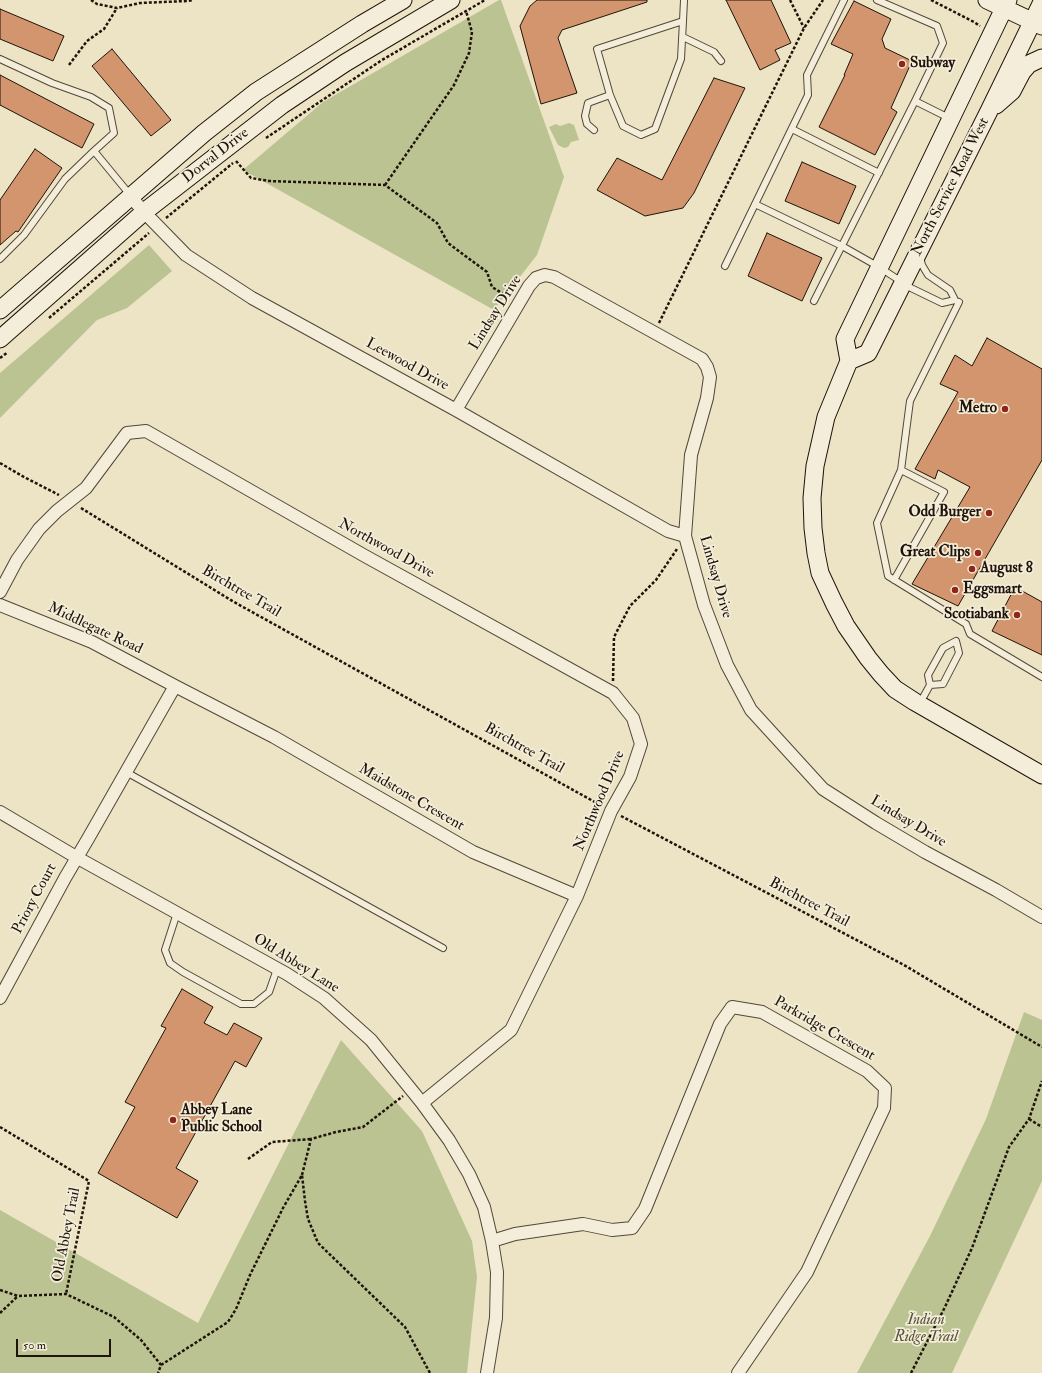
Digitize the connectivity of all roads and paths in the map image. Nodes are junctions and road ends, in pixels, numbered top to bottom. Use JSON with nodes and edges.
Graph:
{"nodes":[{"id":1,"x":91,"y":0,"type":"edge"},
{"id":2,"x":193,"y":0,"type":"edge"},
{"id":3,"x":403,"y":0,"type":"edge"},
{"id":4,"x":451,"y":0,"type":"edge"},
{"id":5,"x":485,"y":0,"type":"edge"},
{"id":6,"x":684,"y":0,"type":"edge"},
{"id":7,"x":790,"y":0,"type":"edge"},
{"id":8,"x":824,"y":0,"type":"edge"},
{"id":9,"x":844,"y":0,"type":"edge"},
{"id":10,"x":877,"y":0,"type":"edge"},
{"id":11,"x":987,"y":0,"type":"edge"},
{"id":12,"x":1042,"y":2,"type":"edge"},
{"id":13,"x":1006,"y":4,"type":"edge"},
{"id":14,"x":117,"y":8,"type":"junction"},
{"id":15,"x":466,"y":10,"type":"junction"},
{"id":16,"x":683,"y":21,"type":"junction"},
{"id":17,"x":1038,"y":24,"type":"edge"},
{"id":18,"x":804,"y":28,"type":"junction"},
{"id":19,"x":682,"y":37,"type":"junction"},
{"id":20,"x":1042,"y":58,"type":"edge"},
{"id":21,"x":0,"y":59,"type":"edge"},
{"id":22,"x":721,"y":61,"type":"dead end"},
{"id":23,"x":69,"y":65,"type":"dead end"},
{"id":24,"x":610,"y":95,"type":"junction"},
{"id":25,"x":915,"y":101,"type":"junction"},
{"id":26,"x":989,"y":110,"type":"junction"},
{"id":27,"x":951,"y":119,"type":"junction"},
{"id":28,"x":792,"y":129,"type":"junction"},
{"id":29,"x":594,"y":130,"type":"dead end"},
{"id":30,"x":262,"y":140,"type":"dead end"},
{"id":31,"x":94,"y":151,"type":"junction"},
{"id":32,"x":241,"y":157,"type":"dead end"},
{"id":33,"x":236,"y":161,"type":"junction"},
{"id":34,"x":879,"y":173,"type":"junction"},
{"id":35,"x":385,"y":185,"type":"junction"},
{"id":36,"x":131,"y":196,"type":"junction"},
{"id":37,"x":755,"y":204,"type":"junction"},
{"id":38,"x":144,"y":212,"type":"junction"},
{"id":39,"x":157,"y":226,"type":"junction"},
{"id":40,"x":842,"y":246,"type":"junction"},
{"id":41,"x":918,"y":252,"type":"junction"},
{"id":42,"x":0,"y":259,"type":"edge"},
{"id":43,"x":725,"y":266,"type":"dead end"},
{"id":44,"x":879,"y":267,"type":"junction"},
{"id":45,"x":903,"y":283,"type":"junction"},
{"id":46,"x":814,"y":301,"type":"dead end"},
{"id":47,"x":959,"y":302,"type":"dead end"},
{"id":48,"x":518,"y":303,"type":"junction"},
{"id":49,"x":0,"y":310,"type":"edge"},
{"id":50,"x":48,"y":318,"type":"dead end"},
{"id":51,"x":654,"y":332,"type":"junction"},
{"id":52,"x":6,"y":344,"type":"edge"},
{"id":53,"x":0,"y":358,"type":"edge"},
{"id":54,"x":849,"y":361,"type":"junction"},
{"id":55,"x":456,"y":410,"type":"junction"},
{"id":56,"x":0,"y":462,"type":"edge"},
{"id":57,"x":900,"y":470,"type":"junction"},
{"id":58,"x":70,"y":501,"type":"junction"},
{"id":59,"x":685,"y":536,"type":"junction"},
{"id":60,"x":894,"y":580,"type":"junction"},
{"id":61,"x":0,"y":592,"type":"edge"},
{"id":62,"x":0,"y":605,"type":"edge"},
{"id":63,"x":1042,"y":677,"type":"edge"},
{"id":64,"x":930,"y":685,"type":"junction"},
{"id":65,"x":176,"y":686,"type":"junction"},
{"id":66,"x":613,"y":693,"type":"junction"},
{"id":67,"x":919,"y":704,"type":"junction"},
{"id":68,"x":126,"y":772,"type":"junction"},
{"id":69,"x":1042,"y":775,"type":"edge"},
{"id":70,"x":612,"y":811,"type":"junction"},
{"id":71,"x":0,"y":812,"type":"edge"},
{"id":72,"x":76,"y":857,"type":"junction"},
{"id":73,"x":577,"y":896,"type":"junction"},
{"id":74,"x":177,"y":913,"type":"junction"},
{"id":75,"x":1042,"y":916,"type":"edge"},
{"id":76,"x":443,"y":948,"type":"dead end"},
{"id":77,"x":277,"y":969,"type":"junction"},
{"id":78,"x":0,"y":998,"type":"edge"},
{"id":79,"x":1042,"y":1048,"type":"edge"},
{"id":80,"x":1042,"y":1077,"type":"edge"},
{"id":81,"x":1042,"y":1081,"type":"edge"},
{"id":82,"x":411,"y":1089,"type":"junction"},
{"id":83,"x":422,"y":1103,"type":"junction"},
{"id":84,"x":1029,"y":1119,"type":"junction"},
{"id":85,"x":0,"y":1126,"type":"edge"},
{"id":86,"x":1042,"y":1127,"type":"edge"},
{"id":87,"x":311,"y":1139,"type":"junction"},
{"id":88,"x":248,"y":1159,"type":"dead end"},
{"id":89,"x":302,"y":1175,"type":"junction"},
{"id":90,"x":492,"y":1241,"type":"junction"},
{"id":91,"x":0,"y":1290,"type":"edge"},
{"id":92,"x":66,"y":1294,"type":"junction"},
{"id":93,"x":18,"y":1296,"type":"junction"},
{"id":94,"x":0,"y":1313,"type":"edge"},
{"id":95,"x":161,"y":1365,"type":"junction"},
{"id":96,"x":158,"y":1373,"type":"edge"},
{"id":97,"x":430,"y":1373,"type":"edge"},
{"id":98,"x":487,"y":1373,"type":"edge"},
{"id":99,"x":738,"y":1373,"type":"edge"},
{"id":100,"x":911,"y":1373,"type":"edge"}],
"edges":[{"from":1,"to":14,"type":"path"},
{"from":2,"to":14,"type":"path"},
{"from":3,"to":36,"type":"street","name":"Dorval Drive"},
{"from":4,"to":38,"type":"street","name":"Dorval Drive"},
{"from":5,"to":15,"type":"path"},
{"from":6,"to":16,"type":"lane"},
{"from":7,"to":18,"type":"path"},
{"from":8,"to":18,"type":"path"},
{"from":9,"to":28,"type":"lane"},
{"from":10,"to":25,"type":"lane"},
{"from":11,"to":13,"type":"street"},
{"from":12,"to":17,"type":"street","name":"North Service Road West"},
{"from":13,"to":17,"type":"street"},
{"from":13,"to":27,"type":"street","name":"North Service Road West"},
{"from":14,"to":23,"type":"path"},
{"from":15,"to":30,"type":"path"},
{"from":15,"to":35,"type":"path"},
{"from":16,"to":19,"type":"lane"},
{"from":16,"to":24,"type":"lane"},
{"from":17,"to":26,"type":"street","name":"North Service Road West"},
{"from":18,"to":51,"type":"path"},
{"from":19,"to":22,"type":"lane"},
{"from":19,"to":24,"type":"lane"},
{"from":20,"to":26,"type":"street"},
{"from":21,"to":31,"type":"lane"},
{"from":24,"to":29,"type":"lane"},
{"from":25,"to":27,"type":"lane"},
{"from":25,"to":34,"type":"lane"},
{"from":26,"to":41,"type":"street","name":"North Service Road West"},
{"from":27,"to":44,"type":"street","name":"North Service Road West"},
{"from":28,"to":34,"type":"lane"},
{"from":28,"to":37,"type":"lane"},
{"from":31,"to":36,"type":"lane"},
{"from":31,"to":42,"type":"lane"},
{"from":32,"to":33,"type":"path"},
{"from":33,"to":35,"type":"path"},
{"from":33,"to":39,"type":"path"},
{"from":34,"to":40,"type":"lane"},
{"from":35,"to":48,"type":"path"},
{"from":36,"to":38,"type":"street","name":"Leewood Drive"},
{"from":36,"to":49,"type":"street","name":"Dorval Drive"},
{"from":37,"to":40,"type":"lane"},
{"from":37,"to":43,"type":"lane"},
{"from":38,"to":39,"type":"street","name":"Leewood Drive"},
{"from":38,"to":52,"type":"street","name":"Dorval Drive"},
{"from":39,"to":50,"type":"path"},
{"from":39,"to":55,"type":"street","name":"Leewood Drive"},
{"from":40,"to":44,"type":"lane"},
{"from":40,"to":46,"type":"lane"},
{"from":41,"to":45,"type":"street","name":"North Service Road West"},
{"from":41,"to":45,"type":"lane"},
{"from":44,"to":45,"type":"lane"},
{"from":44,"to":54,"type":"street","name":"North Service Road West"},
{"from":45,"to":54,"type":"street","name":"North Service Road West"},
{"from":47,"to":57,"type":"lane"},
{"from":48,"to":51,"type":"street","name":"Lindsay Drive"},
{"from":48,"to":55,"type":"street","name":"Lindsay Drive"},
{"from":51,"to":59,"type":"street","name":"Lindsay Drive"},
{"from":52,"to":53,"type":"path"},
{"from":54,"to":67,"type":"street"},
{"from":55,"to":59,"type":"street","name":"Leewood Drive"},
{"from":56,"to":58,"type":"path","name":"Birchtree Trail"},
{"from":57,"to":60,"type":"lane"},
{"from":57,"to":60,"type":"lane"},
{"from":58,"to":61,"type":"street","name":"Northwood Drive"},
{"from":58,"to":66,"type":"street","name":"Northwood Drive"},
{"from":58,"to":70,"type":"path","name":"Birchtree Trail"},
{"from":59,"to":66,"type":"path"},
{"from":59,"to":75,"type":"street","name":"Lindsay Drive"},
{"from":60,"to":63,"type":"lane"},
{"from":62,"to":65,"type":"street","name":"Middlegate Road"},
{"from":64,"to":64,"type":"lane"},
{"from":64,"to":67,"type":"lane"},
{"from":65,"to":68,"type":"street"},
{"from":65,"to":73,"type":"street","name":"Maidstone Crescent"},
{"from":66,"to":70,"type":"street","name":"Northwood Drive"},
{"from":67,"to":69,"type":"street"},
{"from":68,"to":72,"type":"street"},
{"from":68,"to":76,"type":"lane"},
{"from":70,"to":73,"type":"street","name":"Northwood Drive"},
{"from":70,"to":79,"type":"path","name":"Birchtree Trail"},
{"from":71,"to":72,"type":"street","name":"Old Abbey Lane"},
{"from":72,"to":74,"type":"street","name":"Old Abbey Lane"},
{"from":72,"to":78,"type":"street","name":"Priory Court"},
{"from":73,"to":83,"type":"street"},
{"from":74,"to":77,"type":"street","name":"Old Abbey Lane"},
{"from":74,"to":77,"type":"lane"},
{"from":77,"to":82,"type":"street","name":"Old Abbey Lane"},
{"from":80,"to":81,"type":"path"},
{"from":81,"to":84,"type":"path"},
{"from":82,"to":83,"type":"street","name":"Old Abbey Lane"},
{"from":82,"to":87,"type":"path"},
{"from":83,"to":90,"type":"street","name":"Old Abbey Lane"},
{"from":84,"to":86,"type":"path"},
{"from":84,"to":100,"type":"path"},
{"from":85,"to":92,"type":"path","name":"Old Abbey Trail"},
{"from":87,"to":88,"type":"path"},
{"from":87,"to":89,"type":"path"},
{"from":89,"to":95,"type":"path"},
{"from":89,"to":97,"type":"path"},
{"from":90,"to":98,"type":"street","name":"Old Abbey Lane"},
{"from":90,"to":99,"type":"street","name":"Parkridge Crescent"},
{"from":91,"to":93,"type":"path","name":"Old Abbey Trail"},
{"from":92,"to":93,"type":"path","name":"Old Abbey Trail"},
{"from":92,"to":95,"type":"path","name":"Old Abbey Trail"},
{"from":93,"to":94,"type":"path"},
{"from":95,"to":96,"type":"path"}]}
